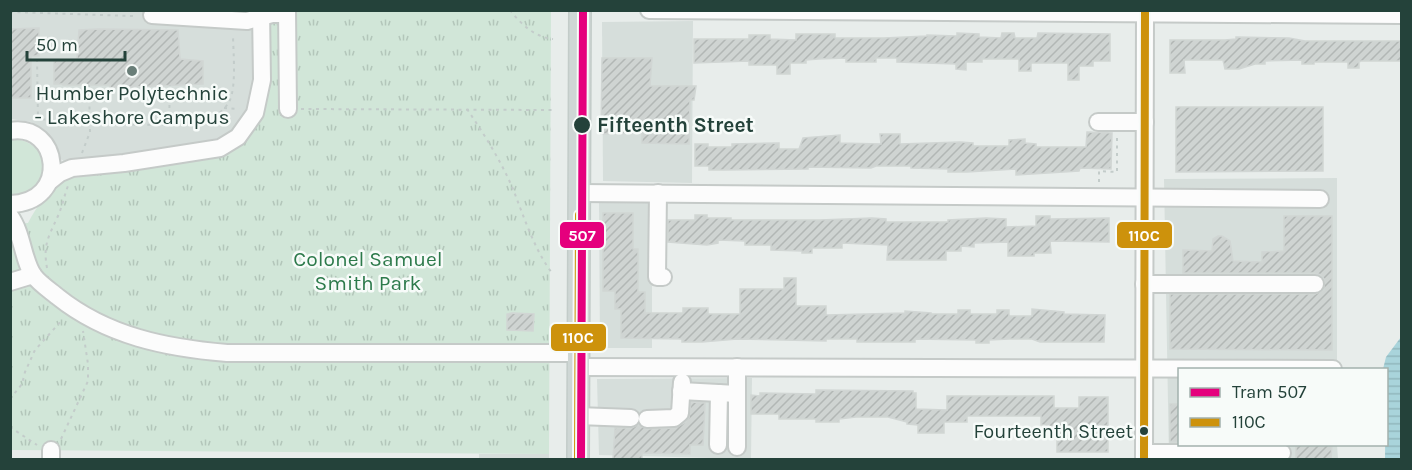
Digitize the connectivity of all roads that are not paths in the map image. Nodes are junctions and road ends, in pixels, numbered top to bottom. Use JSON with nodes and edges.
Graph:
{"nodes":[{"id":1,"x":580,"y":10,"type":"edge"},
{"id":2,"x":649,"y":10,"type":"edge"},
{"id":3,"x":659,"y":11,"type":"edge"},
{"id":4,"x":1145,"y":11,"type":"edge"},
{"id":5,"x":287,"y":12,"type":"edge"},
{"id":6,"x":261,"y":13,"type":"edge"},
{"id":7,"x":152,"y":15,"type":"dead end"},
{"id":8,"x":1401,"y":15,"type":"edge"},
{"id":9,"x":288,"y":78,"type":"junction"},
{"id":10,"x":262,"y":80,"type":"junction"},
{"id":11,"x":288,"y":109,"type":"road end"},
{"id":12,"x":1098,"y":122,"type":"dead end"},
{"id":13,"x":1145,"y":122,"type":"junction"},
{"id":14,"x":10,"y":131,"type":"edge"},
{"id":15,"x":52,"y":157,"type":"junction"},
{"id":16,"x":72,"y":168,"type":"junction"},
{"id":17,"x":50,"y":182,"type":"junction"},
{"id":18,"x":579,"y":193,"type":"junction"},
{"id":19,"x":658,"y":193,"type":"junction"},
{"id":20,"x":1145,"y":197,"type":"junction"},
{"id":21,"x":1320,"y":199,"type":"dead end"},
{"id":22,"x":34,"y":200,"type":"junction"},
{"id":23,"x":10,"y":204,"type":"edge"},
{"id":24,"x":10,"y":216,"type":"edge"},
{"id":25,"x":21,"y":234,"type":"junction"},
{"id":26,"x":33,"y":275,"type":"junction"},
{"id":27,"x":663,"y":277,"type":"dead end"},
{"id":28,"x":10,"y":282,"type":"edge"},
{"id":29,"x":1144,"y":284,"type":"junction"},
{"id":30,"x":1315,"y":284,"type":"dead end"},
{"id":31,"x":578,"y":360,"type":"junction"},
{"id":32,"x":683,"y":367,"type":"junction"},
{"id":33,"x":737,"y":367,"type":"junction"},
{"id":34,"x":1144,"y":368,"type":"junction"},
{"id":35,"x":1178,"y":368,"type":"edge"},
{"id":36,"x":681,"y":391,"type":"junction"},
{"id":37,"x":719,"y":393,"type":"junction"},
{"id":38,"x":737,"y":394,"type":"junction"},
{"id":39,"x":578,"y":417,"type":"junction"},
{"id":40,"x":718,"y":444,"type":"dead end"},
{"id":41,"x":738,"y":447,"type":"dead end"},
{"id":42,"x":1282,"y":453,"type":"dead end"},
{"id":43,"x":1144,"y":456,"type":"edge"},
{"id":44,"x":578,"y":459,"type":"edge"}],
"edges":[{"from":1,"to":18,"type":"main road"},
{"from":2,"to":3,"type":"street"},
{"from":3,"to":4,"type":"street"},
{"from":4,"to":8,"type":"street"},
{"from":4,"to":13,"type":"street"},
{"from":5,"to":6,"type":"street"},
{"from":5,"to":9,"type":"street"},
{"from":6,"to":7,"type":"street"},
{"from":6,"to":10,"type":"street"},
{"from":9,"to":10,"type":"street"},
{"from":9,"to":11,"type":"street"},
{"from":10,"to":16,"type":"street"},
{"from":12,"to":13,"type":"street"},
{"from":13,"to":20,"type":"street"},
{"from":14,"to":15,"type":"street"},
{"from":15,"to":16,"type":"street"},
{"from":15,"to":17,"type":"street"},
{"from":16,"to":17,"type":"street"},
{"from":17,"to":22,"type":"street"},
{"from":18,"to":19,"type":"street"},
{"from":18,"to":31,"type":"main road"},
{"from":19,"to":20,"type":"street"},
{"from":19,"to":27,"type":"street"},
{"from":20,"to":21,"type":"street"},
{"from":20,"to":29,"type":"street"},
{"from":22,"to":23,"type":"street"},
{"from":22,"to":25,"type":"street"},
{"from":24,"to":25,"type":"street"},
{"from":25,"to":26,"type":"street"},
{"from":26,"to":28,"type":"street"},
{"from":26,"to":31,"type":"street"},
{"from":29,"to":30,"type":"street"},
{"from":29,"to":34,"type":"street"},
{"from":31,"to":32,"type":"street"},
{"from":31,"to":39,"type":"main road"},
{"from":32,"to":33,"type":"street"},
{"from":32,"to":36,"type":"street"},
{"from":33,"to":34,"type":"street"},
{"from":33,"to":38,"type":"street"},
{"from":34,"to":35,"type":"street"},
{"from":34,"to":43,"type":"street"},
{"from":36,"to":37,"type":"street"},
{"from":36,"to":39,"type":"street"},
{"from":37,"to":38,"type":"street"},
{"from":37,"to":40,"type":"street"},
{"from":38,"to":41,"type":"street"},
{"from":39,"to":44,"type":"main road"},
{"from":42,"to":43,"type":"street"}]}
